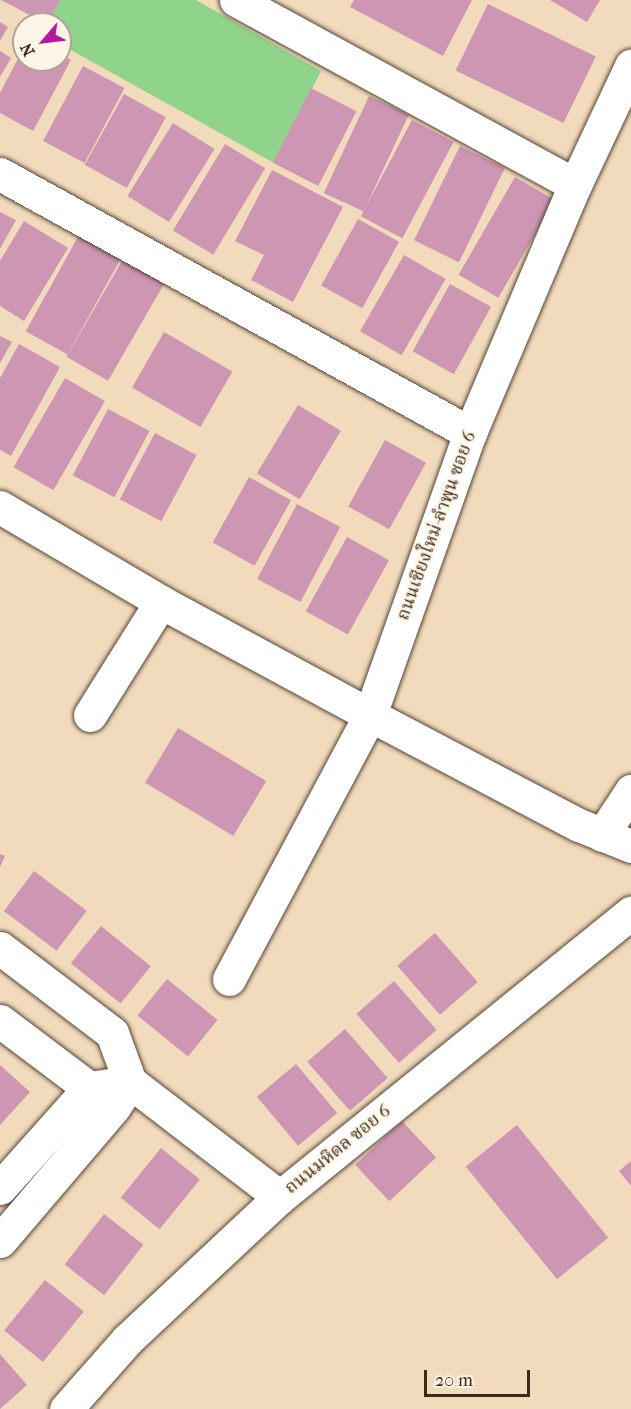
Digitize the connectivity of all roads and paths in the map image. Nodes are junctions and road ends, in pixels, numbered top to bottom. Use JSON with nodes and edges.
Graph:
{"nodes":[{"id":1,"x":236,"y":0,"type":"edge"},
{"id":2,"x":631,"y":66,"type":"edge"},
{"id":3,"x":0,"y":174,"type":"edge"},
{"id":4,"x":575,"y":185,"type":"junction"},
{"id":5,"x":470,"y":433,"type":"junction"},
{"id":6,"x":0,"y":507,"type":"edge"},
{"id":7,"x":161,"y":602,"type":"junction"},
{"id":8,"x":90,"y":715,"type":"dead end"},
{"id":9,"x":370,"y":715,"type":"junction"},
{"id":10,"x":631,"y":791,"type":"edge"},
{"id":11,"x":616,"y":840,"type":"edge"},
{"id":12,"x":631,"y":913,"type":"edge"},
{"id":13,"x":0,"y":948,"type":"edge"},
{"id":14,"x":229,"y":979,"type":"dead end"},
{"id":15,"x":0,"y":1022,"type":"edge"},
{"id":16,"x":130,"y":1082,"type":"junction"},
{"id":17,"x":89,"y":1088,"type":"junction"},
{"id":18,"x":0,"y":1188,"type":"edge"},
{"id":19,"x":280,"y":1197,"type":"junction"},
{"id":20,"x":0,"y":1241,"type":"edge"},
{"id":21,"x":66,"y":1409,"type":"edge"}],
"edges":[{"from":1,"to":4,"type":"street"},
{"from":2,"to":4,"type":"street","name":"ถนนเชียงใหม่-ลำพูน ซอย 6"},
{"from":3,"to":5,"type":"street"},
{"from":4,"to":5,"type":"street","name":"ถนนเชียงใหม่-ลำพูน ซอย 6"},
{"from":5,"to":9,"type":"street","name":"ถนนเชียงใหม่-ลำพูน ซอย 6"},
{"from":6,"to":7,"type":"street"},
{"from":7,"to":8,"type":"street"},
{"from":7,"to":9,"type":"street"},
{"from":9,"to":11,"type":"street"},
{"from":9,"to":14,"type":"street","name":"ถนนเชียงใหม่-ลำพูน ซอย 6"},
{"from":10,"to":11,"type":"street"},
{"from":12,"to":19,"type":"street","name":"ถนนมหิดล ซอย 6"},
{"from":13,"to":16,"type":"street"},
{"from":15,"to":17,"type":"street"},
{"from":16,"to":17,"type":"street"},
{"from":16,"to":19,"type":"street"},
{"from":16,"to":20,"type":"street"},
{"from":17,"to":18,"type":"street"},
{"from":19,"to":21,"type":"street","name":"ถนนมหิดล ซอย 6"}]}
